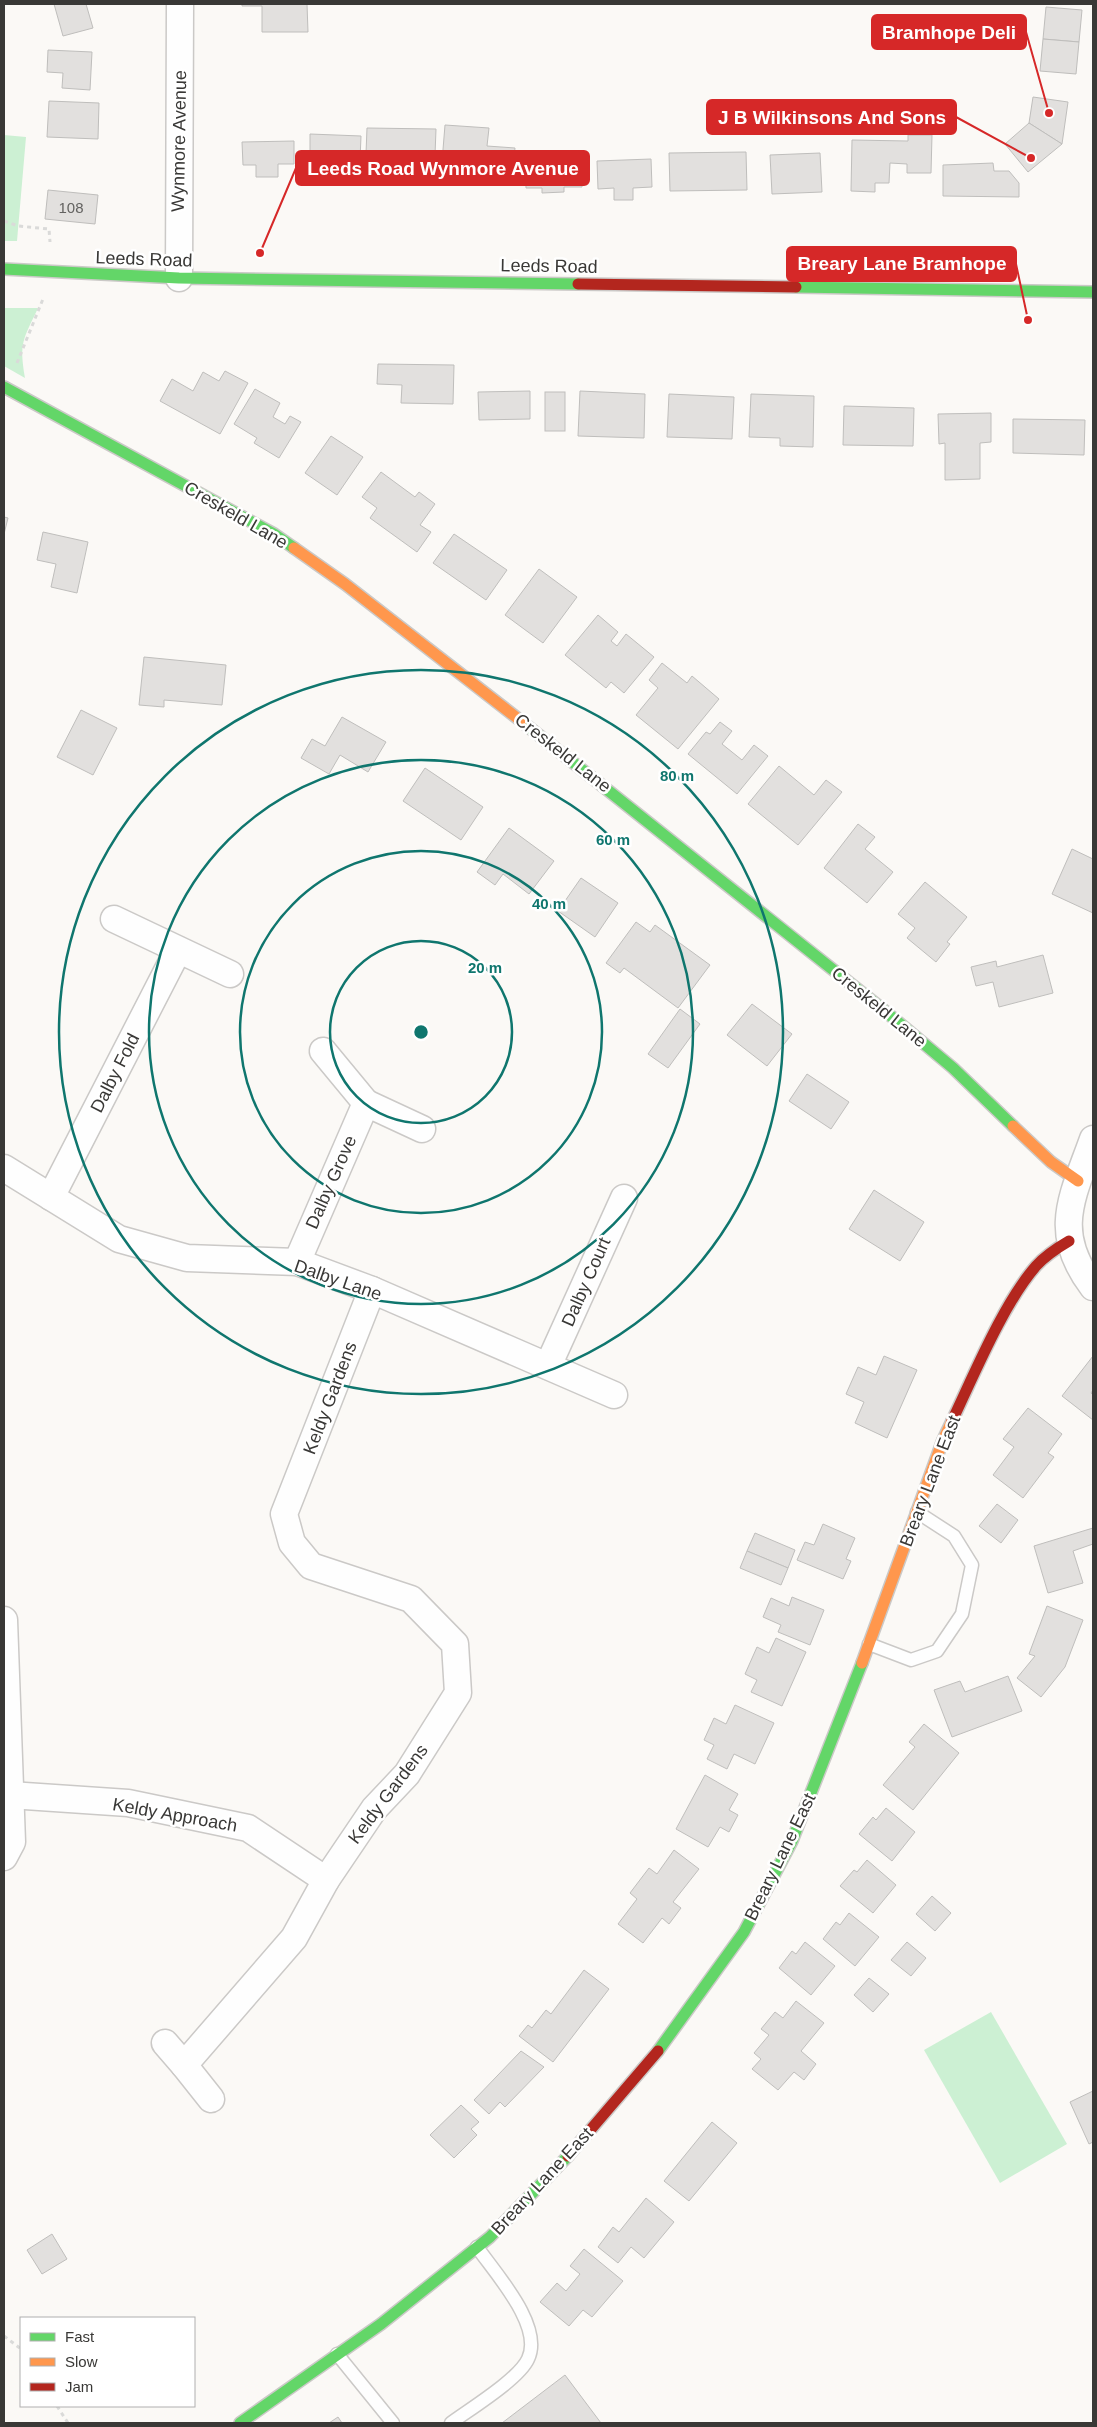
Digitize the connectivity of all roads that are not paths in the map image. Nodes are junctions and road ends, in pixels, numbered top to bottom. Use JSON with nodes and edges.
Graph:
{"nodes":[{"id":1,"x":180,"y":4,"type":"edge"},
{"id":2,"x":4,"y":270,"type":"edge"},
{"id":3,"x":179,"y":278,"type":"junction"},
{"id":4,"x":1093,"y":292,"type":"edge"},
{"id":5,"x":5,"y":388,"type":"edge"},
{"id":6,"x":114,"y":919,"type":"dead end"},
{"id":7,"x":178,"y":950,"type":"junction"},
{"id":8,"x":230,"y":974,"type":"dead end"},
{"id":9,"x":323,"y":1051,"type":"dead end"},
{"id":10,"x":366,"y":1103,"type":"junction"},
{"id":11,"x":422,"y":1129,"type":"dead end"},
{"id":12,"x":1093,"y":1139,"type":"edge"},
{"id":13,"x":4,"y":1168,"type":"edge"},
{"id":14,"x":1078,"y":1181,"type":"junction"},
{"id":15,"x":51,"y":1196,"type":"junction"},
{"id":16,"x":624,"y":1198,"type":"dead end"},
{"id":17,"x":1069,"y":1241,"type":"junction"},
{"id":18,"x":296,"y":1262,"type":"junction"},
{"id":19,"x":1093,"y":1288,"type":"edge"},
{"id":20,"x":372,"y":1290,"type":"junction"},
{"id":21,"x":548,"y":1366,"type":"junction"},
{"id":22,"x":614,"y":1395,"type":"dead end"},
{"id":23,"x":917,"y":1512,"type":"junction"},
{"id":24,"x":4,"y":1620,"type":"edge"},
{"id":25,"x":869,"y":1644,"type":"junction"},
{"id":26,"x":4,"y":1657,"type":"edge"},
{"id":27,"x":10,"y":1795,"type":"junction"},
{"id":28,"x":4,"y":1857,"type":"edge"},
{"id":29,"x":326,"y":1880,"type":"junction"},
{"id":30,"x":165,"y":2043,"type":"dead end"},
{"id":31,"x":184,"y":2065,"type":"junction"},
{"id":32,"x":211,"y":2099,"type":"dead end"},
{"id":33,"x":477,"y":2248,"type":"junction"},
{"id":34,"x":337,"y":2354,"type":"junction"},
{"id":35,"x":240,"y":2423,"type":"edge"},
{"id":36,"x":393,"y":2423,"type":"edge"},
{"id":37,"x":451,"y":2423,"type":"edge"}],
"edges":[{"from":1,"to":3,"type":"street","name":"Wynmore Avenue"},
{"from":2,"to":3,"type":"main road","name":"Leeds Road"},
{"from":3,"to":4,"type":"main road","name":"Leeds Road"},
{"from":5,"to":14,"type":"main road","name":"Creskeld Lane"},
{"from":6,"to":7,"type":"street"},
{"from":7,"to":8,"type":"street"},
{"from":7,"to":15,"type":"street","name":"Dalby Fold"},
{"from":9,"to":10,"type":"street"},
{"from":10,"to":11,"type":"street"},
{"from":10,"to":18,"type":"street","name":"Dalby Grove"},
{"from":12,"to":14,"type":"street"},
{"from":13,"to":15,"type":"street","name":"Dalby Lane"},
{"from":14,"to":17,"type":"street"},
{"from":15,"to":18,"type":"street","name":"Dalby Lane"},
{"from":16,"to":21,"type":"street","name":"Dalby Court"},
{"from":17,"to":19,"type":"street"},
{"from":17,"to":23,"type":"main road","name":"Breary Lane East"},
{"from":18,"to":20,"type":"street","name":"Dalby Lane"},
{"from":20,"to":21,"type":"street","name":"Dalby Lane"},
{"from":20,"to":29,"type":"street","name":"Keldy Gardens"},
{"from":21,"to":22,"type":"street","name":"Dalby Lane"},
{"from":23,"to":25,"type":"main road","name":"Breary Lane East"},
{"from":23,"to":25,"type":"lane"},
{"from":24,"to":26,"type":"street"},
{"from":25,"to":33,"type":"main road","name":"Breary Lane East"},
{"from":26,"to":27,"type":"street"},
{"from":27,"to":28,"type":"street"},
{"from":27,"to":29,"type":"street","name":"Keldy Approach"},
{"from":29,"to":31,"type":"street","name":"Keldy Gardens"},
{"from":30,"to":31,"type":"street"},
{"from":31,"to":32,"type":"street"},
{"from":33,"to":34,"type":"main road","name":"Breary Lane East"},
{"from":33,"to":37,"type":"lane"},
{"from":34,"to":35,"type":"main road","name":"Breary Lane East"},
{"from":34,"to":36,"type":"lane"}]}
